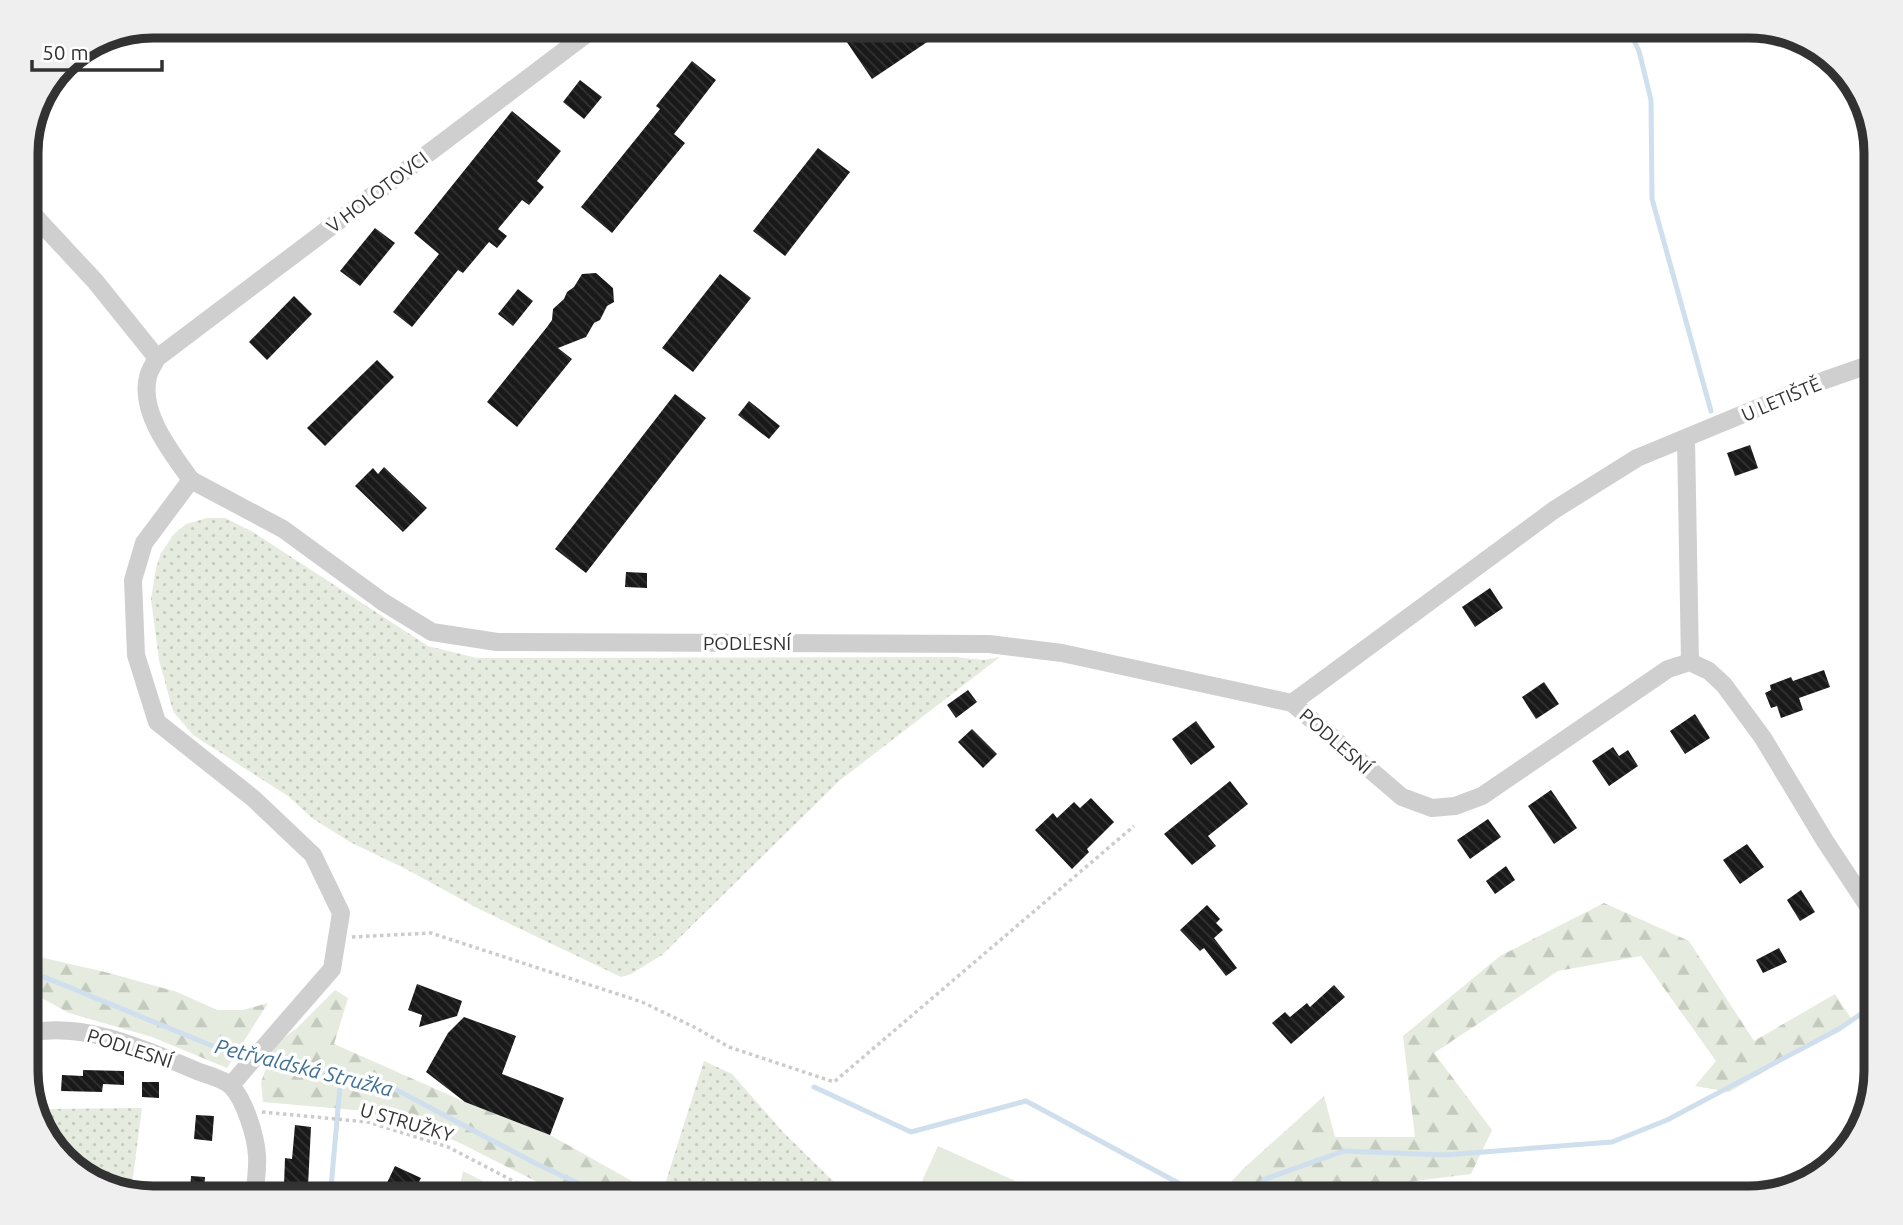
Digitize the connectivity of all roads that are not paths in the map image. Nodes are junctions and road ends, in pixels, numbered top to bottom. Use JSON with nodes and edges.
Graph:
{"nodes":[{"id":1,"x":581,"y":38,"type":"edge"},
{"id":2,"x":39,"y":222,"type":"edge"},
{"id":3,"x":157,"y":358,"type":"junction"},
{"id":4,"x":1864,"y":366,"type":"edge"},
{"id":5,"x":1686,"y":439,"type":"junction"},
{"id":6,"x":191,"y":480,"type":"junction"},
{"id":7,"x":1690,"y":662,"type":"junction"},
{"id":8,"x":1292,"y":703,"type":"junction"},
{"id":9,"x":1864,"y":900,"type":"edge"},
{"id":10,"x":39,"y":1030,"type":"edge"},
{"id":11,"x":230,"y":1085,"type":"junction"},
{"id":12,"x":255,"y":1186,"type":"edge"}],
"edges":[{"from":1,"to":3,"type":"street","name":"V HOLOTOVCI"},
{"from":2,"to":3,"type":"street"},
{"from":3,"to":6,"type":"street"},
{"from":4,"to":5,"type":"street","name":"U LETIŠTĚ"},
{"from":5,"to":7,"type":"street"},
{"from":5,"to":8,"type":"street","name":"U LETIŠTĚ"},
{"from":6,"to":8,"type":"street","name":"PODLESNÍ"},
{"from":6,"to":11,"type":"street"},
{"from":7,"to":8,"type":"street","name":"PODLESNÍ"},
{"from":7,"to":9,"type":"street"},
{"from":10,"to":11,"type":"street","name":"PODLESNÍ"},
{"from":11,"to":12,"type":"street"}]}
